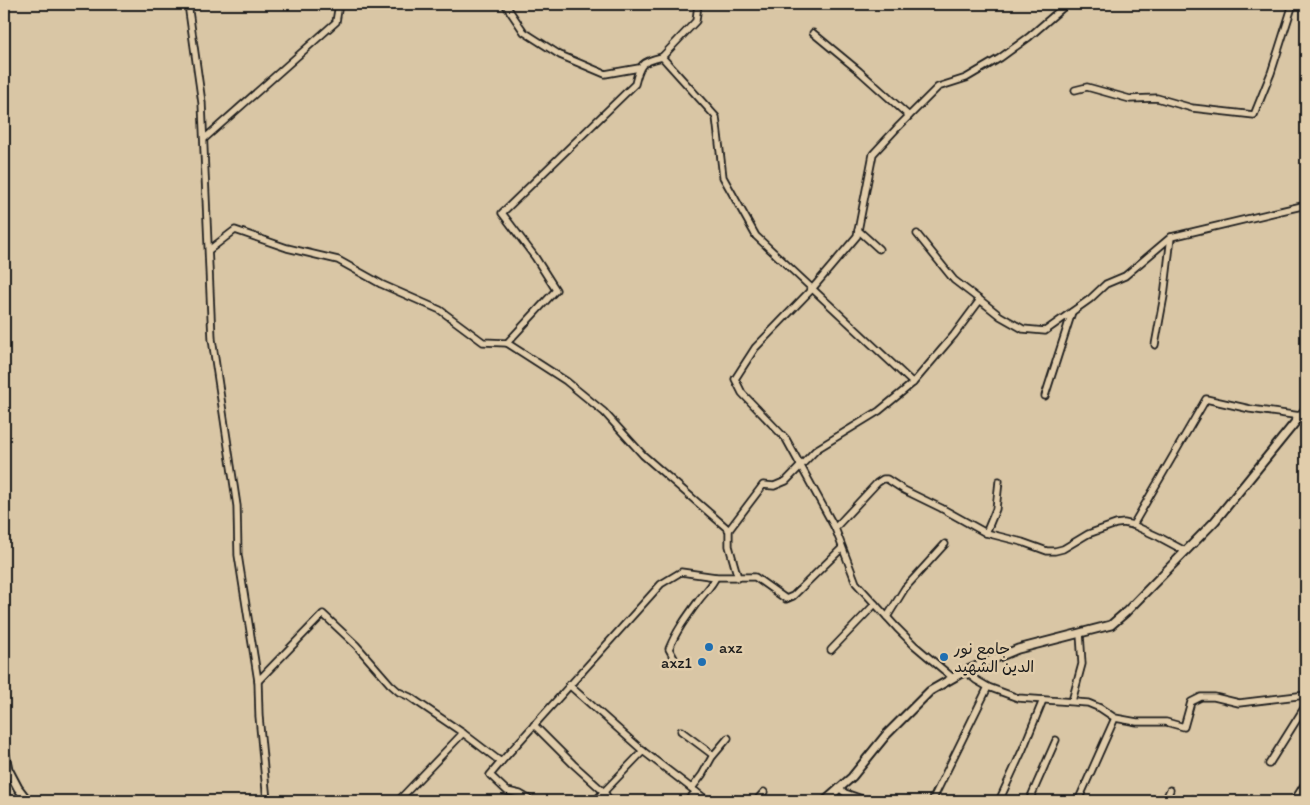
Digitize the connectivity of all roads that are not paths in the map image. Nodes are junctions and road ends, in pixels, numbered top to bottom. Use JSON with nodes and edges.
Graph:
{"nodes":[{"id":1,"x":188,"y":4,"type":"edge"},
{"id":2,"x":339,"y":4,"type":"edge"},
{"id":3,"x":505,"y":4,"type":"edge"},
{"id":4,"x":698,"y":4,"type":"edge"},
{"id":5,"x":1067,"y":4,"type":"edge"},
{"id":6,"x":1293,"y":4,"type":"edge"},
{"id":7,"x":813,"y":33,"type":"dead end"},
{"id":8,"x":662,"y":57,"type":"junction"},
{"id":9,"x":639,"y":68,"type":"junction"},
{"id":10,"x":1075,"y":90,"type":"dead end"},
{"id":11,"x":909,"y":116,"type":"junction"},
{"id":12,"x":204,"y":139,"type":"junction"},
{"id":13,"x":1306,"y":205,"type":"edge"},
{"id":14,"x":858,"y":230,"type":"junction"},
{"id":15,"x":917,"y":234,"type":"dead end"},
{"id":16,"x":1171,"y":238,"type":"junction"},
{"id":17,"x":879,"y":249,"type":"dead end"},
{"id":18,"x":208,"y":250,"type":"junction"},
{"id":19,"x":812,"y":290,"type":"junction"},
{"id":20,"x":980,"y":300,"type":"junction"},
{"id":21,"x":1072,"y":312,"type":"junction"},
{"id":22,"x":507,"y":343,"type":"junction"},
{"id":23,"x":1155,"y":345,"type":"dead end"},
{"id":24,"x":913,"y":383,"type":"junction"},
{"id":25,"x":1045,"y":396,"type":"dead end"},
{"id":26,"x":1306,"y":409,"type":"edge"},
{"id":27,"x":1301,"y":416,"type":"junction"},
{"id":28,"x":800,"y":466,"type":"junction"},
{"id":29,"x":999,"y":481,"type":"dead end"},
{"id":30,"x":1133,"y":525,"type":"junction"},
{"id":31,"x":835,"y":528,"type":"junction"},
{"id":32,"x":729,"y":530,"type":"junction"},
{"id":33,"x":986,"y":533,"type":"junction"},
{"id":34,"x":944,"y":544,"type":"dead end"},
{"id":35,"x":842,"y":548,"type":"junction"},
{"id":36,"x":1185,"y":552,"type":"junction"},
{"id":37,"x":716,"y":578,"type":"junction"},
{"id":38,"x":738,"y":578,"type":"junction"},
{"id":39,"x":875,"y":604,"type":"junction"},
{"id":40,"x":887,"y":617,"type":"junction"},
{"id":41,"x":1080,"y":633,"type":"junction"},
{"id":42,"x":831,"y":650,"type":"dead end"},
{"id":43,"x":675,"y":660,"type":"dead end"},
{"id":44,"x":965,"y":671,"type":"junction"},
{"id":45,"x":953,"y":678,"type":"junction"},
{"id":46,"x":258,"y":682,"type":"junction"},
{"id":47,"x":569,"y":685,"type":"junction"},
{"id":48,"x":988,"y":687,"type":"junction"},
{"id":49,"x":1306,"y":695,"type":"edge"},
{"id":50,"x":1043,"y":700,"type":"junction"},
{"id":51,"x":1072,"y":701,"type":"junction"},
{"id":52,"x":1306,"y":705,"type":"edge"},
{"id":53,"x":1115,"y":718,"type":"junction"},
{"id":54,"x":534,"y":725,"type":"junction"},
{"id":55,"x":681,"y":731,"type":"dead end"},
{"id":56,"x":463,"y":733,"type":"junction"},
{"id":57,"x":728,"y":738,"type":"dead end"},
{"id":58,"x":1056,"y":740,"type":"dead end"},
{"id":59,"x":4,"y":750,"type":"edge"},
{"id":60,"x":643,"y":751,"type":"junction"},
{"id":61,"x":713,"y":755,"type":"junction"},
{"id":62,"x":501,"y":762,"type":"junction"},
{"id":63,"x":1269,"y":764,"type":"dead end"},
{"id":64,"x":1306,"y":782,"type":"edge"},
{"id":65,"x":839,"y":788,"type":"junction"},
{"id":66,"x":694,"y":790,"type":"junction"},
{"id":67,"x":1170,"y":790,"type":"dead end"},
{"id":68,"x":604,"y":792,"type":"junction"},
{"id":69,"x":764,"y":792,"type":"dead end"},
{"id":70,"x":1299,"y":794,"type":"junction"},
{"id":71,"x":1306,"y":797,"type":"edge"},
{"id":72,"x":28,"y":801,"type":"edge"},
{"id":73,"x":267,"y":801,"type":"edge"},
{"id":74,"x":398,"y":801,"type":"edge"},
{"id":75,"x":532,"y":801,"type":"edge"},
{"id":76,"x":595,"y":801,"type":"edge"},
{"id":77,"x":610,"y":801,"type":"edge"},
{"id":78,"x":687,"y":801,"type":"edge"},
{"id":79,"x":708,"y":801,"type":"edge"},
{"id":80,"x":756,"y":801,"type":"edge"},
{"id":81,"x":825,"y":801,"type":"edge"},
{"id":82,"x":868,"y":801,"type":"edge"},
{"id":83,"x":932,"y":801,"type":"edge"},
{"id":84,"x":999,"y":801,"type":"edge"},
{"id":85,"x":1029,"y":801,"type":"edge"},
{"id":86,"x":1078,"y":801,"type":"edge"},
{"id":87,"x":1165,"y":801,"type":"edge"},
{"id":88,"x":1294,"y":801,"type":"edge"}],
"edges":[{"from":1,"to":12,"type":"street"},
{"from":2,"to":12,"type":"street"},
{"from":3,"to":9,"type":"street"},
{"from":4,"to":8,"type":"street"},
{"from":5,"to":11,"type":"street"},
{"from":6,"to":10,"type":"street"},
{"from":7,"to":11,"type":"street"},
{"from":8,"to":9,"type":"street"},
{"from":8,"to":19,"type":"street"},
{"from":9,"to":22,"type":"street"},
{"from":11,"to":14,"type":"street"},
{"from":12,"to":18,"type":"street"},
{"from":13,"to":16,"type":"street"},
{"from":14,"to":17,"type":"street"},
{"from":14,"to":19,"type":"street"},
{"from":15,"to":20,"type":"street"},
{"from":16,"to":21,"type":"street"},
{"from":16,"to":23,"type":"street"},
{"from":18,"to":22,"type":"street"},
{"from":18,"to":46,"type":"street"},
{"from":19,"to":24,"type":"street"},
{"from":19,"to":28,"type":"street"},
{"from":20,"to":21,"type":"street"},
{"from":20,"to":24,"type":"street"},
{"from":21,"to":25,"type":"street"},
{"from":22,"to":32,"type":"street"},
{"from":24,"to":28,"type":"street"},
{"from":26,"to":27,"type":"street"},
{"from":27,"to":30,"type":"street"},
{"from":27,"to":36,"type":"street"},
{"from":28,"to":31,"type":"street"},
{"from":28,"to":32,"type":"street"},
{"from":29,"to":33,"type":"street"},
{"from":30,"to":33,"type":"street"},
{"from":30,"to":36,"type":"street"},
{"from":31,"to":33,"type":"street"},
{"from":31,"to":35,"type":"street"},
{"from":32,"to":38,"type":"street"},
{"from":34,"to":40,"type":"street"},
{"from":35,"to":38,"type":"street"},
{"from":35,"to":39,"type":"street"},
{"from":36,"to":41,"type":"street"},
{"from":37,"to":38,"type":"street"},
{"from":37,"to":43,"type":"street"},
{"from":37,"to":47,"type":"street"},
{"from":39,"to":40,"type":"street"},
{"from":39,"to":42,"type":"street"},
{"from":40,"to":45,"type":"street"},
{"from":41,"to":44,"type":"street"},
{"from":41,"to":51,"type":"street"},
{"from":44,"to":45,"type":"street"},
{"from":44,"to":48,"type":"street"},
{"from":45,"to":65,"type":"street"},
{"from":46,"to":56,"type":"street"},
{"from":46,"to":73,"type":"street"},
{"from":47,"to":54,"type":"street"},
{"from":47,"to":60,"type":"street"},
{"from":48,"to":50,"type":"street"},
{"from":48,"to":83,"type":"street"},
{"from":49,"to":53,"type":"street"},
{"from":50,"to":51,"type":"street"},
{"from":50,"to":84,"type":"street"},
{"from":51,"to":53,"type":"street"},
{"from":52,"to":63,"type":"street"},
{"from":53,"to":86,"type":"street"},
{"from":54,"to":62,"type":"street"},
{"from":54,"to":68,"type":"street"},
{"from":55,"to":61,"type":"street"},
{"from":56,"to":62,"type":"street"},
{"from":56,"to":74,"type":"street"},
{"from":57,"to":61,"type":"street"},
{"from":58,"to":85,"type":"street"},
{"from":59,"to":72,"type":"street"},
{"from":60,"to":66,"type":"street"},
{"from":60,"to":68,"type":"street"},
{"from":61,"to":66,"type":"street"},
{"from":62,"to":75,"type":"street"},
{"from":64,"to":70,"type":"street"},
{"from":65,"to":81,"type":"street"},
{"from":65,"to":82,"type":"street"},
{"from":66,"to":78,"type":"street"},
{"from":66,"to":79,"type":"street"},
{"from":67,"to":87,"type":"street"},
{"from":68,"to":76,"type":"street"},
{"from":68,"to":77,"type":"street"},
{"from":69,"to":80,"type":"street"},
{"from":70,"to":71,"type":"street"},
{"from":70,"to":88,"type":"street"}]}
